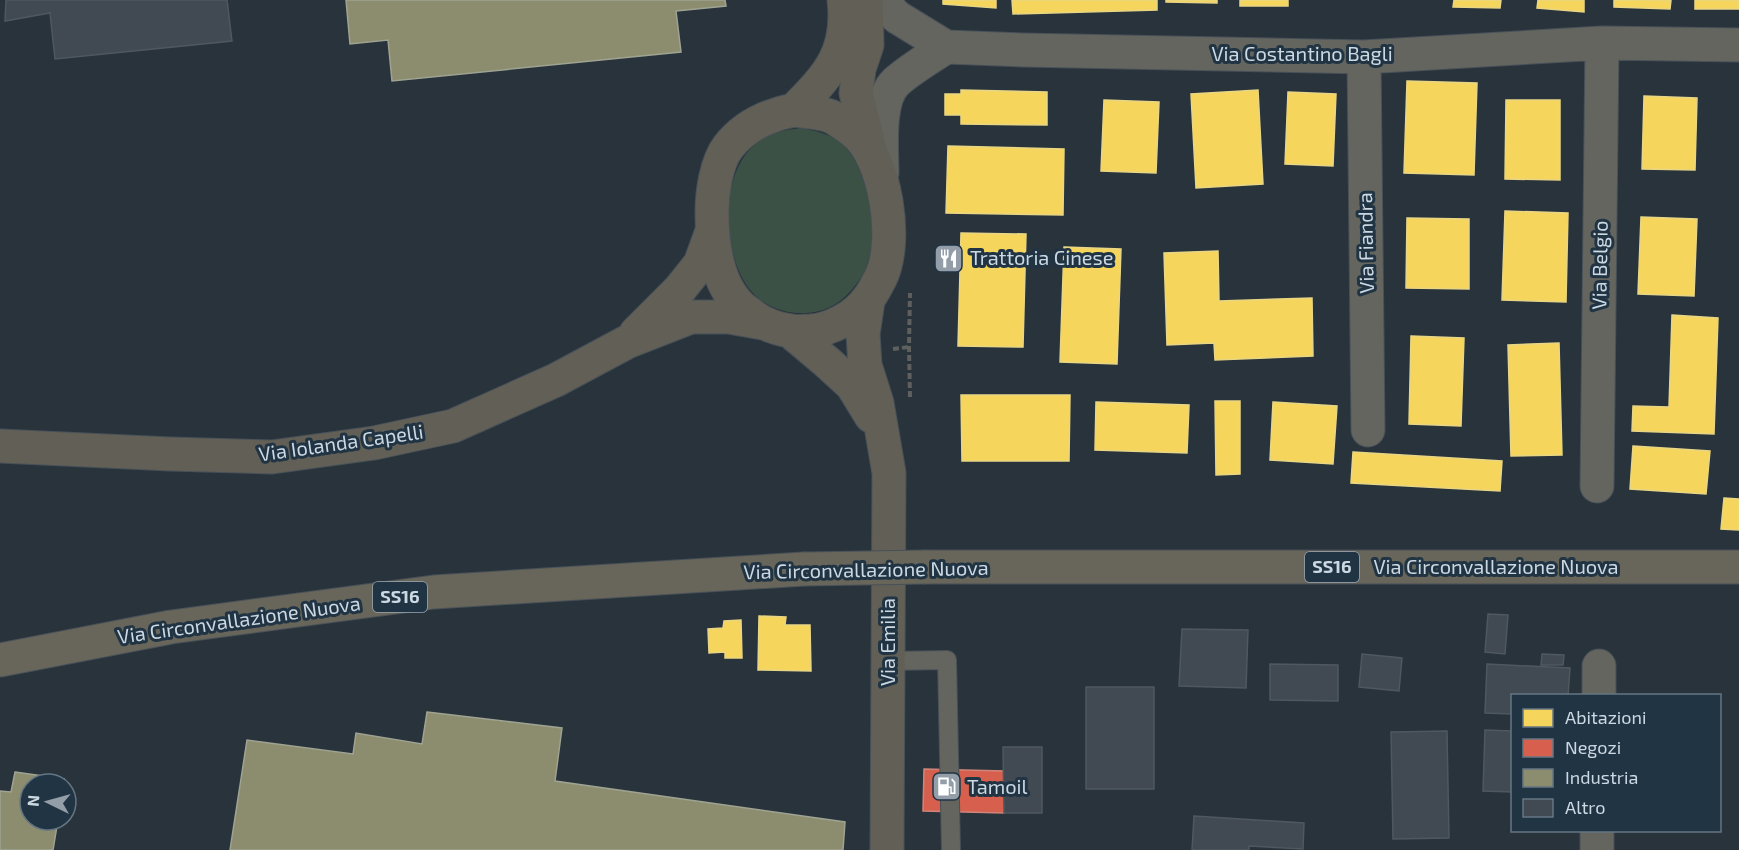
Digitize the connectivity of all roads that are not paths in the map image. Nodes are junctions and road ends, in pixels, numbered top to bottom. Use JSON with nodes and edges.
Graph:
{"nodes":[{"id":1,"x":844,"y":0,"type":"edge"},
{"id":2,"x":866,"y":0,"type":"edge"},
{"id":3,"x":880,"y":0,"type":"edge"},
{"id":4,"x":1602,"y":43,"type":"junction"},
{"id":5,"x":1739,"y":45,"type":"edge"},
{"id":6,"x":946,"y":46,"type":"junction"},
{"id":7,"x":1364,"y":57,"type":"junction"},
{"id":8,"x":794,"y":110,"type":"junction"},
{"id":9,"x":877,"y":167,"type":"junction"},
{"id":10,"x":712,"y":231,"type":"junction"},
{"id":11,"x":868,"y":300,"type":"junction"},
{"id":12,"x":777,"y":327,"type":"junction"},
{"id":13,"x":627,"y":342,"type":"junction"},
{"id":14,"x":1368,"y":430,"type":"dead end"},
{"id":15,"x":882,"y":435,"type":"junction"},
{"id":16,"x":0,"y":446,"type":"edge"},
{"id":17,"x":1597,"y":486,"type":"dead end"},
{"id":18,"x":1739,"y":567,"type":"edge"},
{"id":19,"x":0,"y":660,"type":"edge"},
{"id":20,"x":888,"y":661,"type":"junction"},
{"id":21,"x":1597,"y":832,"type":"edge"},
{"id":22,"x":887,"y":850,"type":"edge"},
{"id":23,"x":951,"y":850,"type":"edge"},
{"id":24,"x":1597,"y":850,"type":"edge"}],
"edges":[{"from":1,"to":8,"type":"main road"},
{"from":2,"to":9,"type":"main road"},
{"from":3,"to":6,"type":"street","name":"Via Costantino Bagli"},
{"from":4,"to":5,"type":"street","name":"Via Costantino Bagli"},
{"from":4,"to":7,"type":"street","name":"Via Costantino Bagli"},
{"from":4,"to":17,"type":"street","name":"Via Belgio"},
{"from":6,"to":7,"type":"street","name":"Via Costantino Bagli"},
{"from":6,"to":9,"type":"street"},
{"from":7,"to":14,"type":"street","name":"Via Fiandra"},
{"from":8,"to":9,"type":"main road"},
{"from":8,"to":10,"type":"main road"},
{"from":9,"to":11,"type":"main road"},
{"from":10,"to":12,"type":"main road"},
{"from":10,"to":13,"type":"main road","name":"Via Iolanda Capelli"},
{"from":11,"to":12,"type":"main road"},
{"from":11,"to":15,"type":"main road","name":"Via Emilia"},
{"from":12,"to":13,"type":"main road","name":"Via Iolanda Capelli"},
{"from":12,"to":15,"type":"main road","name":"Via Emilia"},
{"from":13,"to":16,"type":"main road","name":"Via Iolanda Capelli"},
{"from":15,"to":20,"type":"main road","name":"Via Emilia"},
{"from":18,"to":19,"type":"main road","name":"Via Circonvallazione Nuova","number":"SS16","bridge":true},
{"from":20,"to":22,"type":"main road","name":"Via Emilia"},
{"from":20,"to":23,"type":"lane"},
{"from":21,"to":24,"type":"street"}]}
